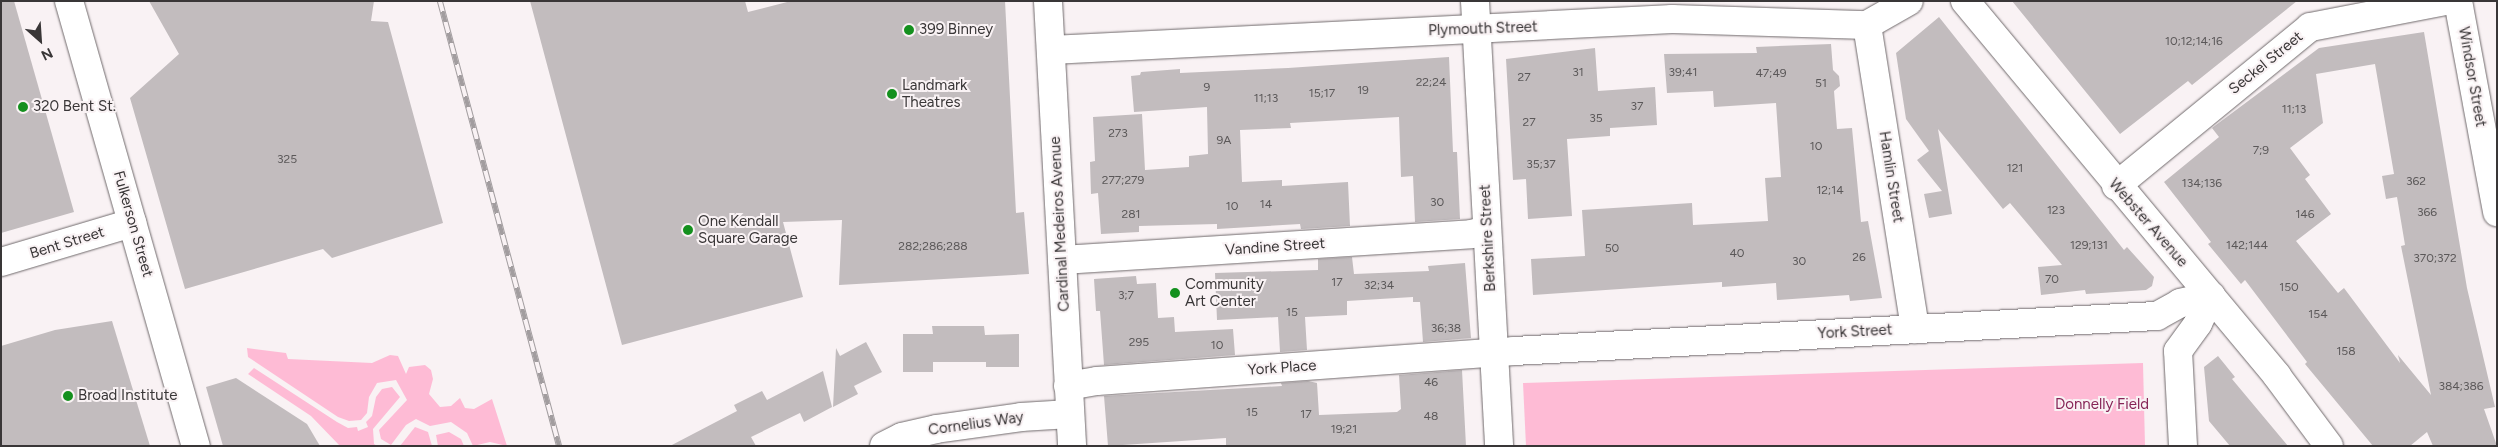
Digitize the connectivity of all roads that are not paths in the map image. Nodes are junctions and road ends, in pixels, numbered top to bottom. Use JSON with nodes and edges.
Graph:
{"nodes":[{"id":1,"x":69,"y":1,"type":"edge"},
{"id":2,"x":1048,"y":1,"type":"edge"},
{"id":3,"x":1475,"y":1,"type":"edge"},
{"id":4,"x":1909,"y":1,"type":"edge"},
{"id":5,"x":1965,"y":1,"type":"edge"},
{"id":6,"x":2445,"y":1,"type":"edge"},
{"id":7,"x":2458,"y":1,"type":"edge"},
{"id":8,"x":1867,"y":25,"type":"junction"},
{"id":9,"x":1476,"y":30,"type":"junction"},
{"id":10,"x":1051,"y":50,"type":"junction"},
{"id":11,"x":2116,"y":186,"type":"junction"},
{"id":12,"x":2497,"y":212,"type":"edge"},
{"id":13,"x":132,"y":223,"type":"junction"},
{"id":14,"x":1488,"y":230,"type":"junction"},
{"id":15,"x":1062,"y":260,"type":"junction"},
{"id":16,"x":1,"y":262,"type":"edge"},
{"id":17,"x":2210,"y":296,"type":"junction"},
{"id":18,"x":1915,"y":329,"type":"junction"},
{"id":19,"x":1495,"y":352,"type":"junction"},
{"id":20,"x":1068,"y":386,"type":"junction"},
{"id":21,"x":1070,"y":414,"type":"junction"},
{"id":22,"x":196,"y":446,"type":"edge"},
{"id":23,"x":884,"y":446,"type":"edge"},
{"id":24,"x":1072,"y":446,"type":"edge"},
{"id":25,"x":1499,"y":446,"type":"edge"},
{"id":26,"x":2183,"y":446,"type":"edge"},
{"id":27,"x":2329,"y":446,"type":"edge"}],
"edges":[{"from":1,"to":13,"type":"street","name":"Fulkerson Street"},
{"from":2,"to":10,"type":"street","name":"Cardinal Medeiros Avenue"},
{"from":3,"to":9,"type":"street","name":"Berkshire Street"},
{"from":4,"to":8,"type":"street"},
{"from":5,"to":11,"type":"street","name":"Webster Avenue"},
{"from":6,"to":11,"type":"street","name":"Seckel Street"},
{"from":7,"to":12,"type":"street","name":"Windsor Street"},
{"from":8,"to":9,"type":"street","name":"Plymouth Street"},
{"from":8,"to":18,"type":"street","name":"Hamlin Street"},
{"from":9,"to":10,"type":"street","name":"Plymouth Street"},
{"from":9,"to":14,"type":"street","name":"Berkshire Street"},
{"from":10,"to":15,"type":"street","name":"Cardinal Medeiros Avenue"},
{"from":11,"to":17,"type":"street","name":"Webster Avenue"},
{"from":13,"to":16,"type":"street","name":"Bent Street"},
{"from":13,"to":22,"type":"street","name":"Fulkerson Street"},
{"from":14,"to":15,"type":"street","name":"Vandine Street"},
{"from":14,"to":19,"type":"street","name":"Berkshire Street"},
{"from":15,"to":20,"type":"street","name":"Cardinal Medeiros Avenue"},
{"from":17,"to":18,"type":"street","name":"York Street"},
{"from":17,"to":26,"type":"street"},
{"from":17,"to":27,"type":"street","name":"Webster Avenue"},
{"from":18,"to":19,"type":"street","name":"York Street"},
{"from":19,"to":20,"type":"street","name":"York Place"},
{"from":19,"to":25,"type":"street","name":"Berkshire Street"},
{"from":20,"to":21,"type":"street","name":"Cardinal Medeiros Avenue"},
{"from":21,"to":23,"type":"street","name":"Cornelius Way"},
{"from":21,"to":24,"type":"street","name":"Cardinal Medeiros Avenue"}]}
